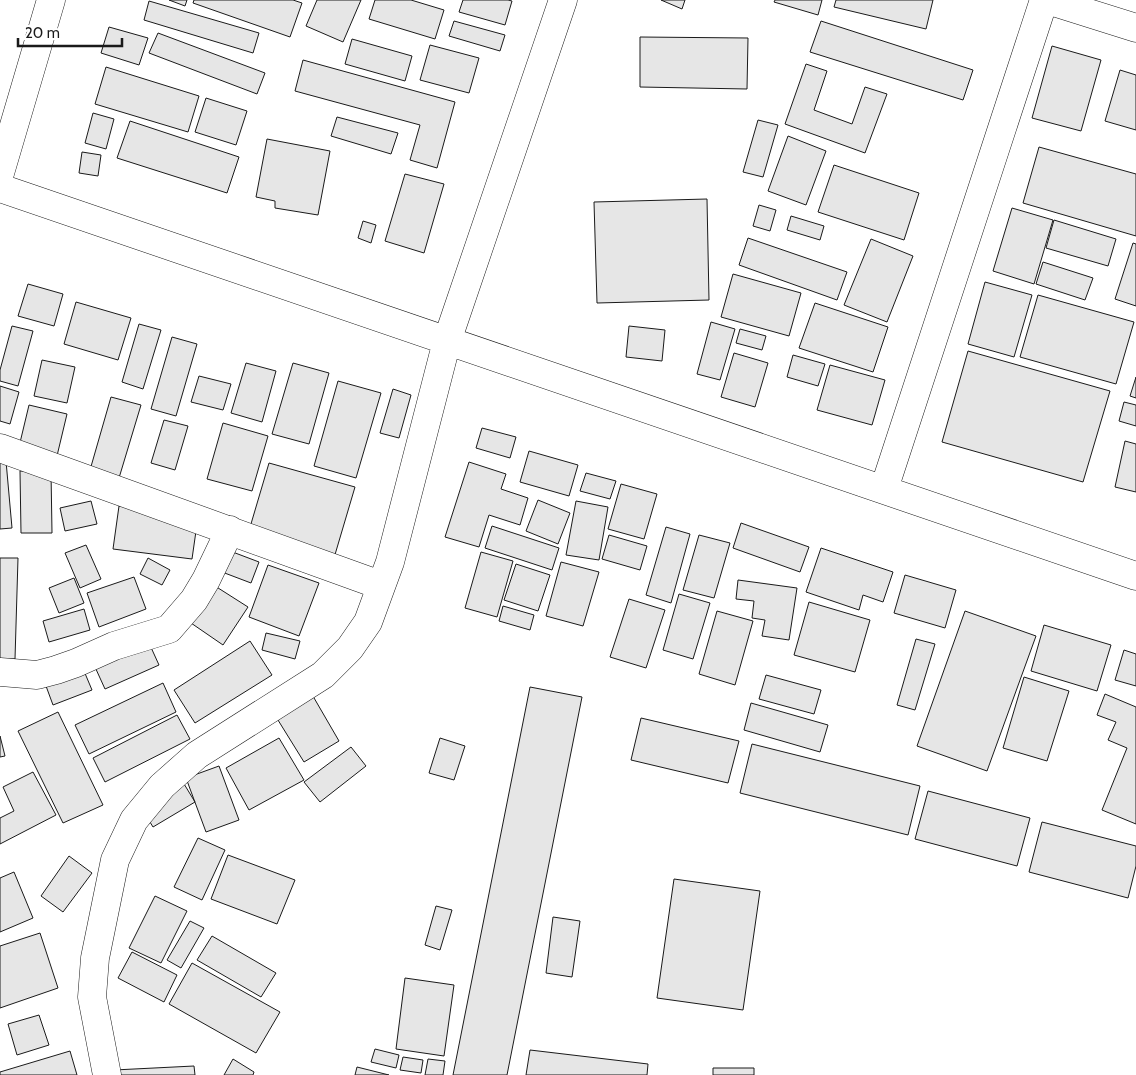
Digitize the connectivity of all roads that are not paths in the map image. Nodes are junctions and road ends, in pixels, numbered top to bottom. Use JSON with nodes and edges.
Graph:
{"nodes":[{"id":1,"x":51,"y":0,"type":"edge"},
{"id":2,"x":563,"y":0,"type":"edge"},
{"id":3,"x":1046,"y":0,"type":"edge"},
{"id":4,"x":1136,"y":28,"type":"edge"},
{"id":5,"x":0,"y":173,"type":"edge"},
{"id":6,"x":0,"y":188,"type":"edge"},
{"id":7,"x":447,"y":341,"type":"junction"},
{"id":8,"x":0,"y":448,"type":"edge"},
{"id":9,"x":884,"y":489,"type":"junction"},
{"id":10,"x":230,"y":530,"type":"junction"},
{"id":11,"x":1136,"y":576,"type":"edge"},
{"id":12,"x":380,"y":585,"type":"junction"},
{"id":13,"x":0,"y":672,"type":"edge"},
{"id":14,"x":107,"y":1075,"type":"edge"}],
"edges":[{"from":1,"to":5,"type":"street"},
{"from":2,"to":7,"type":"street"},
{"from":3,"to":4,"type":"street"},
{"from":3,"to":9,"type":"street"},
{"from":6,"to":7,"type":"street"},
{"from":7,"to":9,"type":"street"},
{"from":7,"to":12,"type":"street"},
{"from":8,"to":10,"type":"street"},
{"from":9,"to":11,"type":"street"},
{"from":10,"to":12,"type":"street"},
{"from":10,"to":13,"type":"street"},
{"from":12,"to":14,"type":"street"}]}
